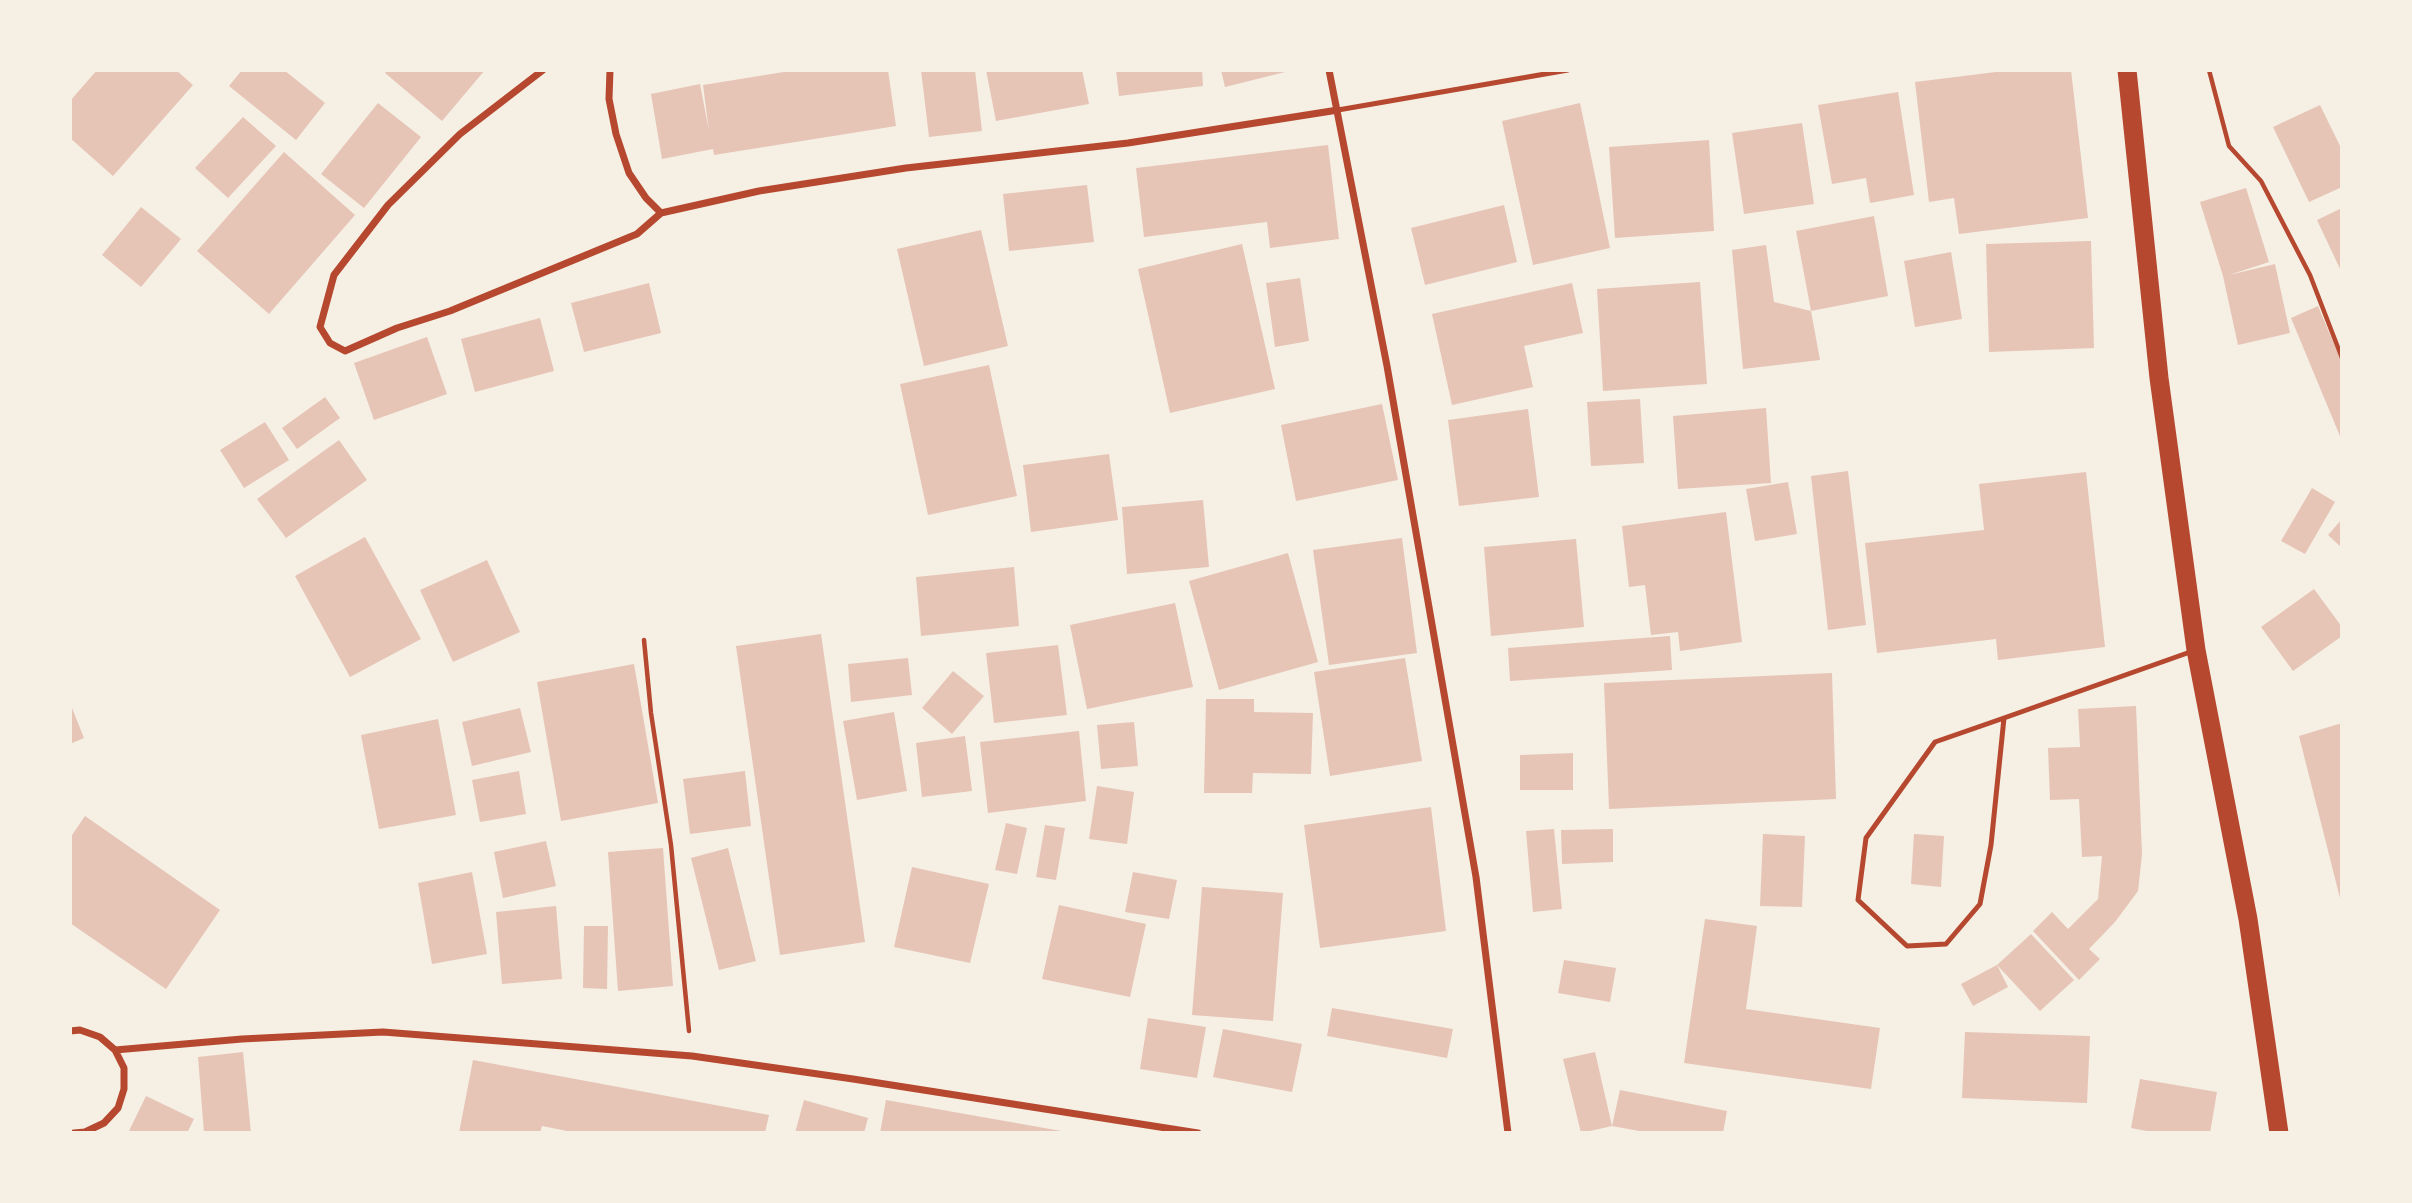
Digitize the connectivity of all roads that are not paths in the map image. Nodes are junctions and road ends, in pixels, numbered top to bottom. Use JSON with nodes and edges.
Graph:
{"nodes":[{"id":1,"x":543,"y":70,"type":"edge"},
{"id":2,"x":610,"y":70,"type":"edge"},
{"id":3,"x":1329,"y":70,"type":"edge"},
{"id":4,"x":1568,"y":70,"type":"edge"},
{"id":5,"x":2127,"y":70,"type":"edge"},
{"id":6,"x":1338,"y":110,"type":"junction"},
{"id":7,"x":661,"y":213,"type":"junction"},
{"id":8,"x":2196,"y":650,"type":"junction"},
{"id":9,"x":2004,"y":718,"type":"junction"},
{"id":10,"x":70,"y":1031,"type":"edge"},
{"id":11,"x":115,"y":1050,"type":"junction"},
{"id":12,"x":74,"y":1133,"type":"edge"},
{"id":13,"x":1198,"y":1133,"type":"edge"},
{"id":14,"x":1508,"y":1133,"type":"edge"},
{"id":15,"x":2278,"y":1133,"type":"edge"}],
"edges":[{"from":1,"to":7,"type":"street"},
{"from":2,"to":7,"type":"street"},
{"from":3,"to":6,"type":"street"},
{"from":4,"to":6,"type":"lane"},
{"from":5,"to":8,"type":"highway"},
{"from":6,"to":7,"type":"street"},
{"from":6,"to":14,"type":"street"},
{"from":8,"to":9,"type":"lane"},
{"from":8,"to":15,"type":"highway"},
{"from":9,"to":9,"type":"lane"},
{"from":10,"to":11,"type":"street"},
{"from":11,"to":12,"type":"street"},
{"from":11,"to":13,"type":"street"}]}
